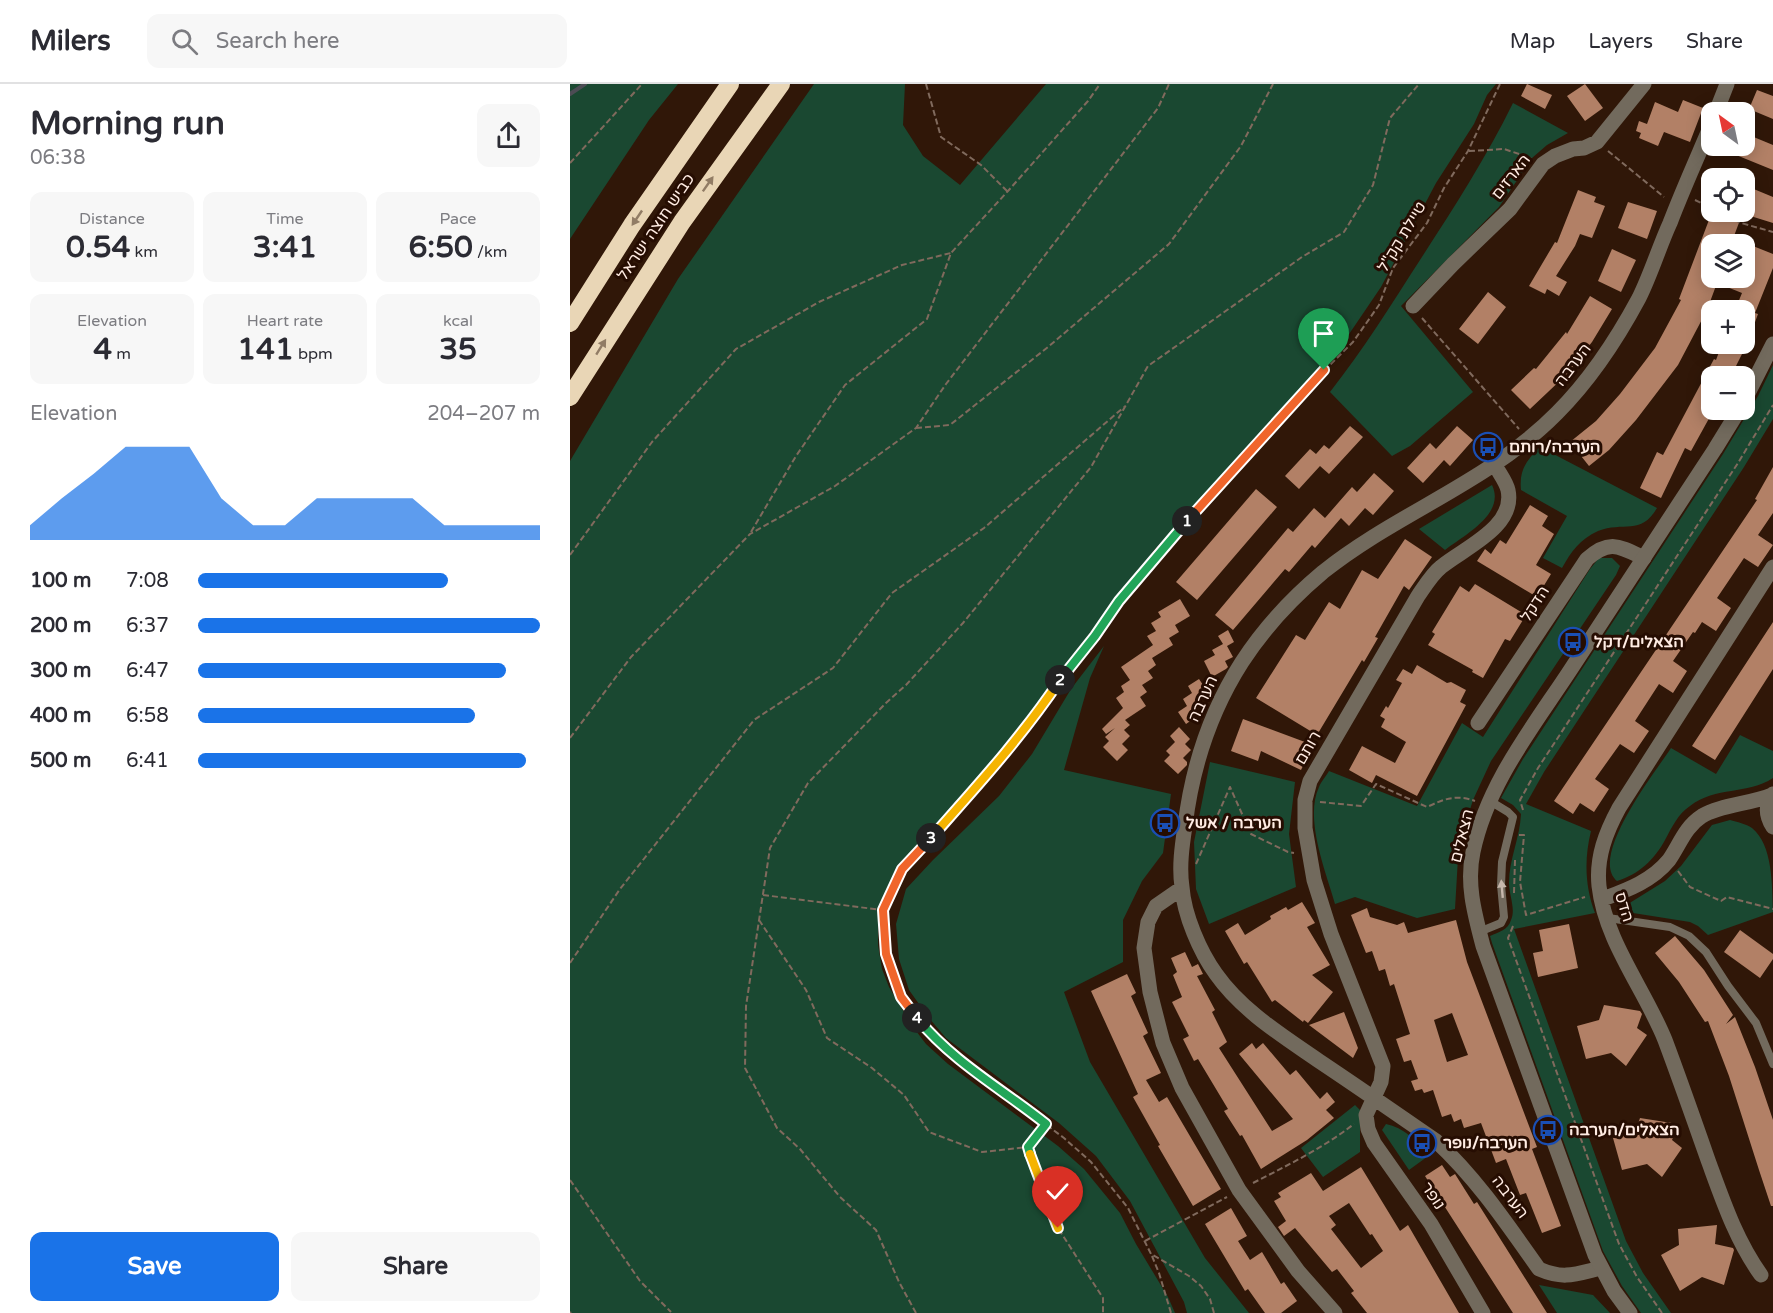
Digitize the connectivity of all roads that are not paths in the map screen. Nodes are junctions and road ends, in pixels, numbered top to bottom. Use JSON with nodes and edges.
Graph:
{"nodes":[{"id":1,"x":730,"y":84,"type":"edge"},
{"id":2,"x":781,"y":84,"type":"edge"},
{"id":3,"x":1644,"y":84,"type":"edge"},
{"id":4,"x":1727,"y":84,"type":"edge"},
{"id":5,"x":1720,"y":102,"type":"edge"},
{"id":6,"x":1701,"y":149,"type":"edge"},
{"id":7,"x":1413,"y":306,"type":"road end"},
{"id":8,"x":570,"y":323,"type":"edge"},
{"id":9,"x":1773,"y":344,"type":"edge"},
{"id":10,"x":1755,"y":379,"type":"edge"},
{"id":11,"x":570,"y":397,"type":"edge"},
{"id":12,"x":1733,"y":420,"type":"edge"},
{"id":13,"x":1495,"y":465,"type":"junction"},
{"id":14,"x":1644,"y":558,"type":"junction"},
{"id":15,"x":1773,"y":567,"type":"edge"},
{"id":16,"x":1478,"y":723,"type":"dead end"},
{"id":17,"x":1772,"y":795,"type":"edge"},
{"id":18,"x":1489,"y":804,"type":"junction"},
{"id":19,"x":1735,"y":807,"type":"junction"},
{"id":20,"x":1772,"y":825,"type":"edge"},
{"id":21,"x":1182,"y":891,"type":"junction"},
{"id":22,"x":1602,"y":896,"type":"junction"},
{"id":23,"x":1608,"y":918,"type":"junction"},
{"id":24,"x":1479,"y":932,"type":"junction"},
{"id":25,"x":1773,"y":1064,"type":"edge"},
{"id":26,"x":1373,"y":1097,"type":"junction"},
{"id":27,"x":1601,"y":1268,"type":"junction"},
{"id":28,"x":1761,"y":1275,"type":"dead end"},
{"id":29,"x":1335,"y":1313,"type":"edge"},
{"id":30,"x":1483,"y":1313,"type":"edge"},
{"id":31,"x":1630,"y":1313,"type":"edge"}],
"edges":[{"from":1,"to":8,"type":"highway","name":"כביש חוצה ישראל","one_way":true},
{"from":11,"to":2,"type":"highway","name":"כביש חוצה ישראל","one_way":true},
{"from":3,"to":7,"type":"street","name":"הארזים"},
{"from":4,"to":5,"type":"street"},
{"from":6,"to":13,"type":"street","name":"הערבה"},
{"from":9,"to":10,"type":"street"},
{"from":12,"to":14,"type":"street","name":"הצאלים"},
{"from":13,"to":21,"type":"street","name":"הערבה"},
{"from":13,"to":26,"type":"street","name":"רותם"},
{"from":14,"to":16,"type":"street","name":"הדקל"},
{"from":14,"to":18,"type":"street","name":"הצאלים"},
{"from":15,"to":22,"type":"street","name":"הדס"},
{"from":17,"to":19,"type":"street"},
{"from":17,"to":20,"type":"street"},
{"from":18,"to":24,"type":"street","name":"הצאלים"},
{"from":24,"to":18,"type":"lane","one_way":true},
{"from":19,"to":20,"type":"street"},
{"from":19,"to":22,"type":"street"},
{"from":21,"to":26,"type":"street","name":"הערבה"},
{"from":21,"to":29,"type":"street"},
{"from":22,"to":23,"type":"street","name":"הדס"},
{"from":23,"to":25,"type":"lane"},
{"from":23,"to":28,"type":"street","name":"הדס"},
{"from":24,"to":27,"type":"street","name":"הצאלים"},
{"from":26,"to":27,"type":"street","name":"הערבה"},
{"from":26,"to":30,"type":"street","name":"נופר"},
{"from":27,"to":31,"type":"street","name":"הצאלים"}]}
